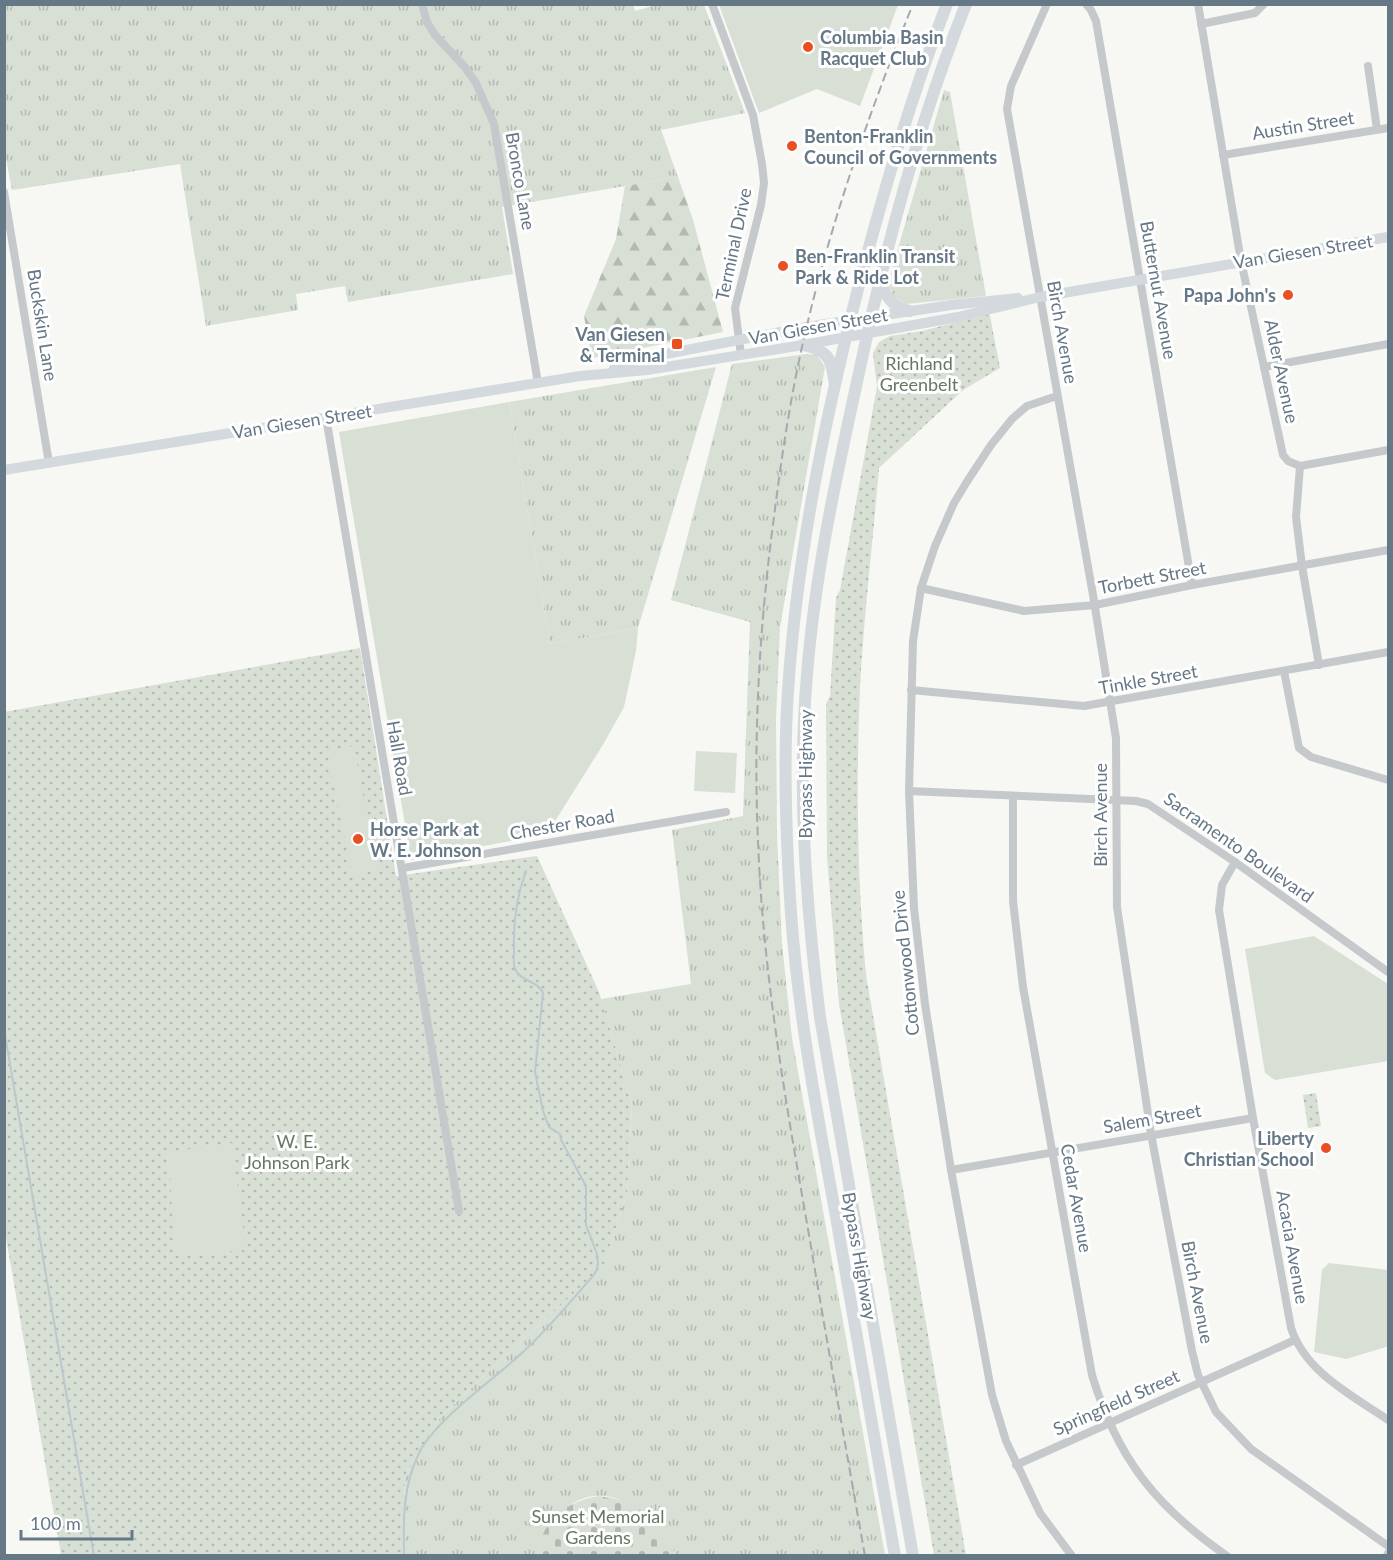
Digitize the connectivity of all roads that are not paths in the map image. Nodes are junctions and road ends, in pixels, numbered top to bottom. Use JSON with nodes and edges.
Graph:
{"nodes":[{"id":1,"x":422,"y":4,"type":"edge"},
{"id":2,"x":712,"y":4,"type":"edge"},
{"id":3,"x":946,"y":4,"type":"edge"},
{"id":4,"x":966,"y":4,"type":"edge"},
{"id":5,"x":1047,"y":4,"type":"edge"},
{"id":6,"x":1086,"y":4,"type":"edge"},
{"id":7,"x":1198,"y":4,"type":"edge"},
{"id":8,"x":1264,"y":4,"type":"edge"},
{"id":9,"x":1201,"y":24,"type":"junction"},
{"id":10,"x":1368,"y":66,"type":"dead end"},
{"id":11,"x":1389,"y":128,"type":"edge"},
{"id":12,"x":1377,"y":129,"type":"junction"},
{"id":13,"x":1222,"y":155,"type":"junction"},
{"id":14,"x":4,"y":192,"type":"edge"},
{"id":15,"x":1389,"y":237,"type":"edge"},
{"id":16,"x":1241,"y":261,"type":"junction"},
{"id":17,"x":880,"y":276,"type":"junction"},
{"id":18,"x":1141,"y":279,"type":"junction"},
{"id":19,"x":1040,"y":297,"type":"junction"},
{"id":20,"x":910,"y":311,"type":"junction"},
{"id":21,"x":871,"y":317,"type":"junction"},
{"id":22,"x":850,"y":320,"type":"junction"},
{"id":23,"x":867,"y":333,"type":"junction"},
{"id":24,"x":846,"y":337,"type":"junction"},
{"id":25,"x":739,"y":340,"type":"junction"},
{"id":26,"x":1389,"y":344,"type":"edge"},
{"id":27,"x":803,"y":345,"type":"junction"},
{"id":28,"x":741,"y":355,"type":"junction"},
{"id":29,"x":1264,"y":367,"type":"junction"},
{"id":30,"x":600,"y":373,"type":"junction"},
{"id":31,"x":538,"y":383,"type":"junction"},
{"id":32,"x":835,"y":387,"type":"junction"},
{"id":33,"x":1057,"y":396,"type":"junction"},
{"id":34,"x":326,"y":417,"type":"junction"},
{"id":35,"x":1389,"y":450,"type":"edge"},
{"id":36,"x":49,"y":463,"type":"junction"},
{"id":37,"x":1300,"y":466,"type":"junction"},
{"id":38,"x":10,"y":469,"type":"edge"},
{"id":39,"x":1389,"y":550,"type":"edge"},
{"id":40,"x":1302,"y":566,"type":"junction"},
{"id":41,"x":1192,"y":585,"type":"junction"},
{"id":42,"x":921,"y":588,"type":"junction"},
{"id":43,"x":1095,"y":604,"type":"junction"},
{"id":44,"x":1389,"y":652,"type":"edge"},
{"id":45,"x":1319,"y":665,"type":"junction"},
{"id":46,"x":1284,"y":671,"type":"junction"},
{"id":47,"x":911,"y":690,"type":"junction"},
{"id":48,"x":1111,"y":703,"type":"junction"},
{"id":49,"x":1389,"y":780,"type":"edge"},
{"id":50,"x":909,"y":791,"type":"junction"},
{"id":51,"x":1013,"y":797,"type":"junction"},
{"id":52,"x":1116,"y":801,"type":"junction"},
{"id":53,"x":726,"y":812,"type":"dead end"},
{"id":54,"x":1235,"y":862,"type":"junction"},
{"id":55,"x":403,"y":868,"type":"junction"},
{"id":56,"x":1389,"y":972,"type":"edge"},
{"id":57,"x":1253,"y":1118,"type":"junction"},
{"id":58,"x":1151,"y":1134,"type":"junction"},
{"id":59,"x":1053,"y":1152,"type":"junction"},
{"id":60,"x":951,"y":1170,"type":"junction"},
{"id":61,"x":459,"y":1211,"type":"dead end"},
{"id":62,"x":1295,"y":1340,"type":"junction"},
{"id":63,"x":1202,"y":1382,"type":"junction"},
{"id":64,"x":1389,"y":1420,"type":"edge"},
{"id":65,"x":1109,"y":1423,"type":"junction"},
{"id":66,"x":1016,"y":1465,"type":"junction"},
{"id":67,"x":1389,"y":1546,"type":"edge"},
{"id":68,"x":895,"y":1556,"type":"edge"},
{"id":69,"x":913,"y":1556,"type":"edge"},
{"id":70,"x":1072,"y":1556,"type":"edge"},
{"id":71,"x":1227,"y":1556,"type":"edge"}],
"edges":[{"from":1,"to":31,"type":"street","name":"Bronco Lane"},
{"from":2,"to":25,"type":"street","name":"Terminal Drive"},
{"from":3,"to":22,"type":"highway","name":"Bypass Highway"},
{"from":4,"to":17,"type":"highway","name":"Bypass Highway"},
{"from":5,"to":19,"type":"street","name":"Birch Avenue"},
{"from":6,"to":18,"type":"street","name":"Butternut Avenue"},
{"from":7,"to":9,"type":"street","name":"Alder Avenue"},
{"from":8,"to":9,"type":"street"},
{"from":9,"to":13,"type":"street","name":"Alder Avenue"},
{"from":10,"to":12,"type":"street"},
{"from":11,"to":12,"type":"street","name":"Austin Street"},
{"from":12,"to":13,"type":"street","name":"Austin Street"},
{"from":13,"to":16,"type":"street","name":"Alder Avenue"},
{"from":14,"to":36,"type":"street","name":"Buckskin Lane"},
{"from":15,"to":16,"type":"main road","name":"Van Giesen Street"},
{"from":16,"to":18,"type":"main road","name":"Van Giesen Street"},
{"from":16,"to":29,"type":"street","name":"Alder Avenue"},
{"from":17,"to":20,"type":"highway"},
{"from":17,"to":21,"type":"highway","name":"Bypass Highway"},
{"from":18,"to":19,"type":"main road","name":"Van Giesen Street"},
{"from":18,"to":41,"type":"street","name":"Butternut Avenue"},
{"from":19,"to":20,"type":"main road","name":"Van Giesen Street"},
{"from":19,"to":23,"type":"main road","name":"Van Giesen Street"},
{"from":19,"to":33,"type":"street","name":"Birch Avenue"},
{"from":20,"to":21,"type":"main road","name":"Van Giesen Street"},
{"from":21,"to":22,"type":"main road","name":"Van Giesen Street"},
{"from":21,"to":23,"type":"highway","name":"Bypass Highway"},
{"from":22,"to":24,"type":"highway","name":"Bypass Highway"},
{"from":22,"to":25,"type":"main road","name":"Van Giesen Street"},
{"from":23,"to":24,"type":"main road","name":"Van Giesen Street"},
{"from":23,"to":69,"type":"highway","name":"Bypass Highway"},
{"from":24,"to":27,"type":"main road","name":"Van Giesen Street"},
{"from":24,"to":32,"type":"highway","name":"Bypass Highway"},
{"from":25,"to":28,"type":"street","name":"Terminal Drive"},
{"from":25,"to":30,"type":"main road","name":"Van Giesen Street"},
{"from":26,"to":29,"type":"street"},
{"from":27,"to":28,"type":"main road","name":"Van Giesen Street"},
{"from":27,"to":32,"type":"highway"},
{"from":28,"to":30,"type":"main road","name":"Van Giesen Street"},
{"from":29,"to":37,"type":"street","name":"Alder Avenue"},
{"from":30,"to":31,"type":"main road","name":"Van Giesen Street"},
{"from":31,"to":34,"type":"main road","name":"Van Giesen Street"},
{"from":32,"to":68,"type":"highway","name":"Bypass Highway"},
{"from":33,"to":42,"type":"street","name":"Cottonwood Drive"},
{"from":33,"to":43,"type":"street","name":"Birch Avenue"},
{"from":34,"to":36,"type":"main road","name":"Van Giesen Street"},
{"from":34,"to":55,"type":"street","name":"Hall Road"},
{"from":35,"to":37,"type":"street"},
{"from":36,"to":38,"type":"main road","name":"Van Giesen Street"},
{"from":37,"to":40,"type":"street"},
{"from":39,"to":40,"type":"street","name":"Torbett Street"},
{"from":40,"to":41,"type":"street","name":"Torbett Street"},
{"from":40,"to":45,"type":"street"},
{"from":41,"to":43,"type":"street","name":"Torbett Street"},
{"from":42,"to":43,"type":"street","name":"Torbett Street"},
{"from":42,"to":47,"type":"street","name":"Cottonwood Drive"},
{"from":43,"to":48,"type":"street","name":"Birch Avenue"},
{"from":44,"to":45,"type":"street","name":"Tinkle Street"},
{"from":45,"to":46,"type":"street","name":"Tinkle Street"},
{"from":46,"to":48,"type":"street","name":"Tinkle Street"},
{"from":46,"to":49,"type":"street"},
{"from":47,"to":48,"type":"street","name":"Tinkle Street"},
{"from":47,"to":50,"type":"street","name":"Cottonwood Drive"},
{"from":48,"to":52,"type":"street","name":"Birch Avenue"},
{"from":50,"to":51,"type":"street","name":"Sacramento Boulevard"},
{"from":50,"to":60,"type":"street","name":"Cottonwood Drive"},
{"from":51,"to":52,"type":"street","name":"Sacramento Boulevard"},
{"from":51,"to":59,"type":"street","name":"Cedar Avenue"},
{"from":52,"to":54,"type":"street","name":"Sacramento Boulevard"},
{"from":52,"to":58,"type":"street","name":"Birch Avenue"},
{"from":53,"to":55,"type":"street","name":"Chester Road"},
{"from":54,"to":56,"type":"street","name":"Sacramento Boulevard"},
{"from":54,"to":57,"type":"street","name":"Acacia Avenue"},
{"from":55,"to":61,"type":"street","name":"Hall Road"},
{"from":57,"to":58,"type":"street","name":"Salem Street"},
{"from":57,"to":62,"type":"street","name":"Acacia Avenue"},
{"from":58,"to":59,"type":"street","name":"Salem Street"},
{"from":58,"to":63,"type":"street","name":"Birch Avenue"},
{"from":59,"to":60,"type":"street","name":"Salem Street"},
{"from":59,"to":65,"type":"street","name":"Cedar Avenue"},
{"from":60,"to":66,"type":"street","name":"Cottonwood Drive"},
{"from":62,"to":63,"type":"street","name":"Springfield Street"},
{"from":62,"to":64,"type":"street","name":"Acacia Avenue"},
{"from":63,"to":65,"type":"street","name":"Springfield Street"},
{"from":63,"to":67,"type":"street","name":"Birch Avenue"},
{"from":65,"to":66,"type":"street","name":"Springfield Street"},
{"from":65,"to":71,"type":"street","name":"Cedar Avenue"},
{"from":66,"to":70,"type":"street","name":"Cottonwood Drive"}]}
